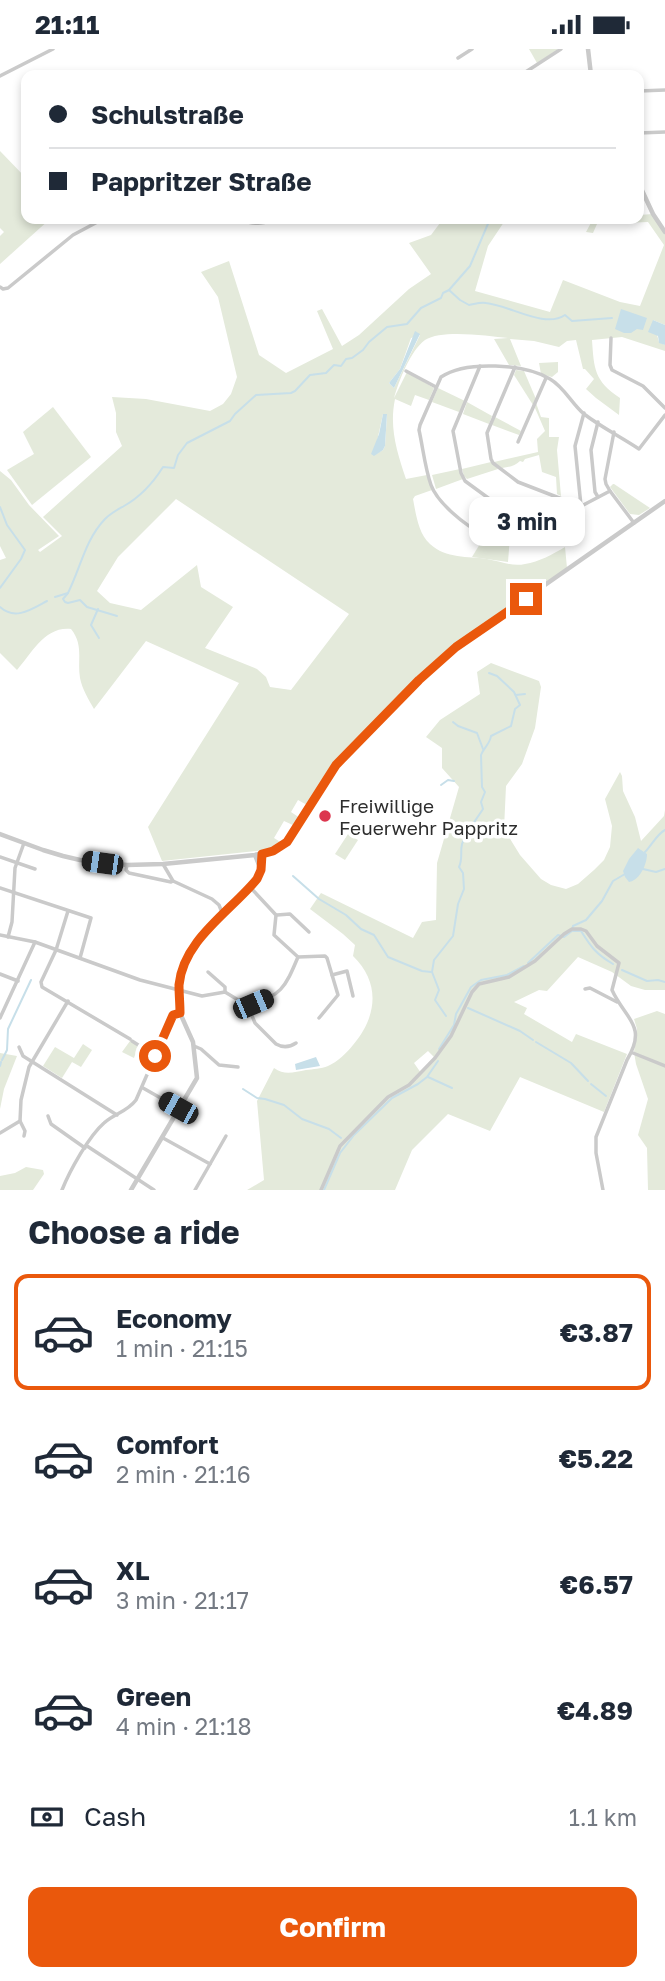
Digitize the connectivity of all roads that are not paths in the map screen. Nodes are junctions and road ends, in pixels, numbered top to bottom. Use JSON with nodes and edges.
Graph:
{"nodes":[{"id":1,"x":52,"y":49,"type":"edge"},
{"id":2,"x":472,"y":49,"type":"edge"},
{"id":3,"x":561,"y":49,"type":"edge"},
{"id":4,"x":588,"y":49,"type":"edge"},
{"id":5,"x":458,"y":58,"type":"dead end"},
{"id":6,"x":529,"y":70,"type":"edge"},
{"id":7,"x":590,"y":70,"type":"edge"},
{"id":8,"x":0,"y":76,"type":"edge"},
{"id":9,"x":644,"y":90,"type":"edge"},
{"id":10,"x":665,"y":90,"type":"edge"},
{"id":11,"x":665,"y":132,"type":"edge"},
{"id":12,"x":644,"y":133,"type":"edge"},
{"id":13,"x":644,"y":194,"type":"edge"},
{"id":14,"x":94,"y":224,"type":"edge"},
{"id":15,"x":665,"y":232,"type":"edge"},
{"id":16,"x":2,"y":288,"type":"edge"},
{"id":17,"x":611,"y":338,"type":"dead end"},
{"id":18,"x":480,"y":366,"type":"junction"},
{"id":19,"x":515,"y":367,"type":"junction"},
{"id":20,"x":406,"y":371,"type":"dead end"},
{"id":21,"x":546,"y":378,"type":"junction"},
{"id":22,"x":436,"y":387,"type":"junction"},
{"id":23,"x":665,"y":408,"type":"edge"},
{"id":24,"x":584,"y":413,"type":"junction"},
{"id":25,"x":665,"y":415,"type":"edge"},
{"id":26,"x":598,"y":422,"type":"junction"},
{"id":27,"x":614,"y":432,"type":"junction"},
{"id":28,"x":518,"y":442,"type":"dead end"},
{"id":29,"x":610,"y":491,"type":"junction"},
{"id":30,"x":597,"y":497,"type":"junction"},
{"id":31,"x":665,"y":501,"type":"edge"},
{"id":32,"x":581,"y":506,"type":"junction"},
{"id":33,"x":634,"y":523,"type":"junction"},
{"id":34,"x":542,"y":527,"type":"junction"},
{"id":35,"x":0,"y":834,"type":"edge"},
{"id":36,"x":24,"y":843,"type":"junction"},
{"id":37,"x":262,"y":854,"type":"junction"},
{"id":38,"x":255,"y":855,"type":"junction"},
{"id":39,"x":0,"y":857,"type":"edge"},
{"id":40,"x":17,"y":863,"type":"junction"},
{"id":41,"x":163,"y":864,"type":"junction"},
{"id":42,"x":127,"y":865,"type":"junction"},
{"id":43,"x":35,"y":869,"type":"dead end"},
{"id":44,"x":261,"y":870,"type":"junction"},
{"id":45,"x":173,"y":881,"type":"junction"},
{"id":46,"x":250,"y":887,"type":"junction"},
{"id":47,"x":0,"y":888,"type":"edge"},
{"id":48,"x":15,"y":892,"type":"junction"},
{"id":49,"x":68,"y":911,"type":"junction"},
{"id":50,"x":223,"y":915,"type":"junction"},
{"id":51,"x":276,"y":915,"type":"junction"},
{"id":52,"x":309,"y":933,"type":"dead end"},
{"id":53,"x":0,"y":935,"type":"edge"},
{"id":54,"x":8,"y":937,"type":"junction"},
{"id":55,"x":35,"y":942,"type":"junction"},
{"id":56,"x":43,"y":944,"type":"junction"},
{"id":57,"x":32,"y":948,"type":"junction"},
{"id":58,"x":56,"y":950,"type":"junction"},
{"id":59,"x":298,"y":957,"type":"junction"},
{"id":60,"x":80,"y":958,"type":"junction"},
{"id":61,"x":208,"y":972,"type":"dead end"},
{"id":62,"x":0,"y":974,"type":"edge"},
{"id":63,"x":332,"y":975,"type":"junction"},
{"id":64,"x":18,"y":981,"type":"junction"},
{"id":65,"x":179,"y":989,"type":"junction"},
{"id":66,"x":585,"y":989,"type":"dead end"},
{"id":67,"x":611,"y":989,"type":"junction"},
{"id":68,"x":225,"y":992,"type":"junction"},
{"id":69,"x":603,"y":995,"type":"junction"},
{"id":70,"x":353,"y":996,"type":"dead end"},
{"id":71,"x":68,"y":1001,"type":"junction"},
{"id":72,"x":619,"y":1003,"type":"junction"},
{"id":73,"x":248,"y":1006,"type":"junction"},
{"id":74,"x":180,"y":1013,"type":"junction"},
{"id":75,"x":0,"y":1018,"type":"edge"},
{"id":76,"x":319,"y":1018,"type":"dead end"},
{"id":77,"x":296,"y":1043,"type":"dead end"},
{"id":78,"x":194,"y":1046,"type":"junction"},
{"id":79,"x":19,"y":1048,"type":"dead end"},
{"id":80,"x":633,"y":1053,"type":"junction"},
{"id":81,"x":155,"y":1056,"type":"junction"},
{"id":82,"x":32,"y":1061,"type":"junction"},
{"id":83,"x":665,"y":1066,"type":"edge"},
{"id":84,"x":239,"y":1067,"type":"dead end"},
{"id":85,"x":143,"y":1088,"type":"junction"},
{"id":86,"x":180,"y":1109,"type":"junction"},
{"id":87,"x":117,"y":1115,"type":"junction"},
{"id":88,"x":194,"y":1115,"type":"dead end"},
{"id":89,"x":48,"y":1116,"type":"dead end"},
{"id":90,"x":20,"y":1121,"type":"junction"},
{"id":91,"x":0,"y":1133,"type":"edge"},
{"id":92,"x":24,"y":1136,"type":"dead end"},
{"id":93,"x":226,"y":1136,"type":"dead end"},
{"id":94,"x":163,"y":1138,"type":"junction"},
{"id":95,"x":86,"y":1147,"type":"junction"},
{"id":96,"x":210,"y":1164,"type":"junction"},
{"id":97,"x":138,"y":1179,"type":"junction"},
{"id":98,"x":62,"y":1190,"type":"edge"},
{"id":99,"x":131,"y":1190,"type":"edge"},
{"id":100,"x":155,"y":1190,"type":"edge"},
{"id":101,"x":195,"y":1190,"type":"edge"},
{"id":102,"x":321,"y":1190,"type":"edge"},
{"id":103,"x":603,"y":1190,"type":"edge"}],
"edges":[{"from":1,"to":8,"type":"street"},
{"from":2,"to":5,"type":"street"},
{"from":3,"to":6,"type":"street"},
{"from":4,"to":7,"type":"street"},
{"from":9,"to":10,"type":"street"},
{"from":11,"to":12,"type":"street"},
{"from":13,"to":15,"type":"street"},
{"from":14,"to":16,"type":"street"},
{"from":17,"to":23,"type":"street"},
{"from":18,"to":19,"type":"street"},
{"from":18,"to":22,"type":"street"},
{"from":18,"to":34,"type":"street"},
{"from":19,"to":21,"type":"street"},
{"from":19,"to":32,"type":"street"},
{"from":20,"to":22,"type":"street"},
{"from":21,"to":24,"type":"street"},
{"from":21,"to":28,"type":"street"},
{"from":22,"to":34,"type":"street"},
{"from":24,"to":26,"type":"street"},
{"from":24,"to":32,"type":"street"},
{"from":25,"to":27,"type":"street"},
{"from":26,"to":27,"type":"street"},
{"from":26,"to":30,"type":"street"},
{"from":27,"to":29,"type":"street"},
{"from":29,"to":30,"type":"street"},
{"from":29,"to":33,"type":"street"},
{"from":30,"to":32,"type":"street"},
{"from":31,"to":33,"type":"street"},
{"from":32,"to":34,"type":"street"},
{"from":33,"to":37,"type":"street"},
{"from":35,"to":36,"type":"street"},
{"from":36,"to":40,"type":"street"},
{"from":36,"to":42,"type":"street"},
{"from":37,"to":38,"type":"street"},
{"from":37,"to":44,"type":"street"},
{"from":38,"to":41,"type":"street"},
{"from":38,"to":44,"type":"street"},
{"from":39,"to":40,"type":"street"},
{"from":40,"to":43,"type":"street"},
{"from":40,"to":48,"type":"street"},
{"from":41,"to":42,"type":"street"},
{"from":41,"to":45,"type":"street"},
{"from":42,"to":45,"type":"street"},
{"from":44,"to":46,"type":"street"},
{"from":45,"to":50,"type":"street"},
{"from":46,"to":50,"type":"street"},
{"from":46,"to":51,"type":"street"},
{"from":47,"to":48,"type":"street"},
{"from":48,"to":49,"type":"street"},
{"from":48,"to":54,"type":"street"},
{"from":49,"to":58,"type":"street"},
{"from":49,"to":60,"type":"street"},
{"from":50,"to":65,"type":"street"},
{"from":51,"to":52,"type":"street"},
{"from":51,"to":59,"type":"street"},
{"from":53,"to":54,"type":"street"},
{"from":54,"to":55,"type":"street"},
{"from":55,"to":56,"type":"street"},
{"from":55,"to":57,"type":"street"},
{"from":56,"to":57,"type":"street"},
{"from":56,"to":58,"type":"street"},
{"from":57,"to":64,"type":"street"},
{"from":58,"to":60,"type":"street"},
{"from":58,"to":71,"type":"street"},
{"from":59,"to":63,"type":"street"},
{"from":59,"to":73,"type":"street"},
{"from":60,"to":65,"type":"street"},
{"from":61,"to":68,"type":"street"},
{"from":62,"to":64,"type":"street"},
{"from":63,"to":70,"type":"street"},
{"from":63,"to":76,"type":"street"},
{"from":64,"to":75,"type":"street"},
{"from":65,"to":68,"type":"street"},
{"from":65,"to":74,"type":"street"},
{"from":66,"to":69,"type":"street"},
{"from":67,"to":69,"type":"street"},
{"from":67,"to":72,"type":"street"},
{"from":67,"to":102,"type":"street"},
{"from":68,"to":73,"type":"street"},
{"from":69,"to":72,"type":"street"},
{"from":71,"to":81,"type":"street"},
{"from":71,"to":82,"type":"street"},
{"from":72,"to":80,"type":"street"},
{"from":73,"to":77,"type":"street"},
{"from":74,"to":78,"type":"street"},
{"from":74,"to":81,"type":"street"},
{"from":78,"to":84,"type":"street"},
{"from":78,"to":86,"type":"street"},
{"from":79,"to":82,"type":"street"},
{"from":80,"to":83,"type":"street"},
{"from":80,"to":103,"type":"street"},
{"from":81,"to":85,"type":"street"},
{"from":82,"to":87,"type":"street"},
{"from":82,"to":90,"type":"street"},
{"from":85,"to":86,"type":"street"},
{"from":85,"to":87,"type":"street"},
{"from":86,"to":88,"type":"street"},
{"from":86,"to":94,"type":"street"},
{"from":87,"to":95,"type":"street"},
{"from":89,"to":95,"type":"street"},
{"from":90,"to":91,"type":"street"},
{"from":90,"to":92,"type":"street"},
{"from":93,"to":96,"type":"street"},
{"from":94,"to":96,"type":"street"},
{"from":94,"to":97,"type":"street"},
{"from":95,"to":97,"type":"street"},
{"from":95,"to":98,"type":"street"},
{"from":96,"to":101,"type":"street"},
{"from":97,"to":99,"type":"street"},
{"from":97,"to":100,"type":"street"}]}
